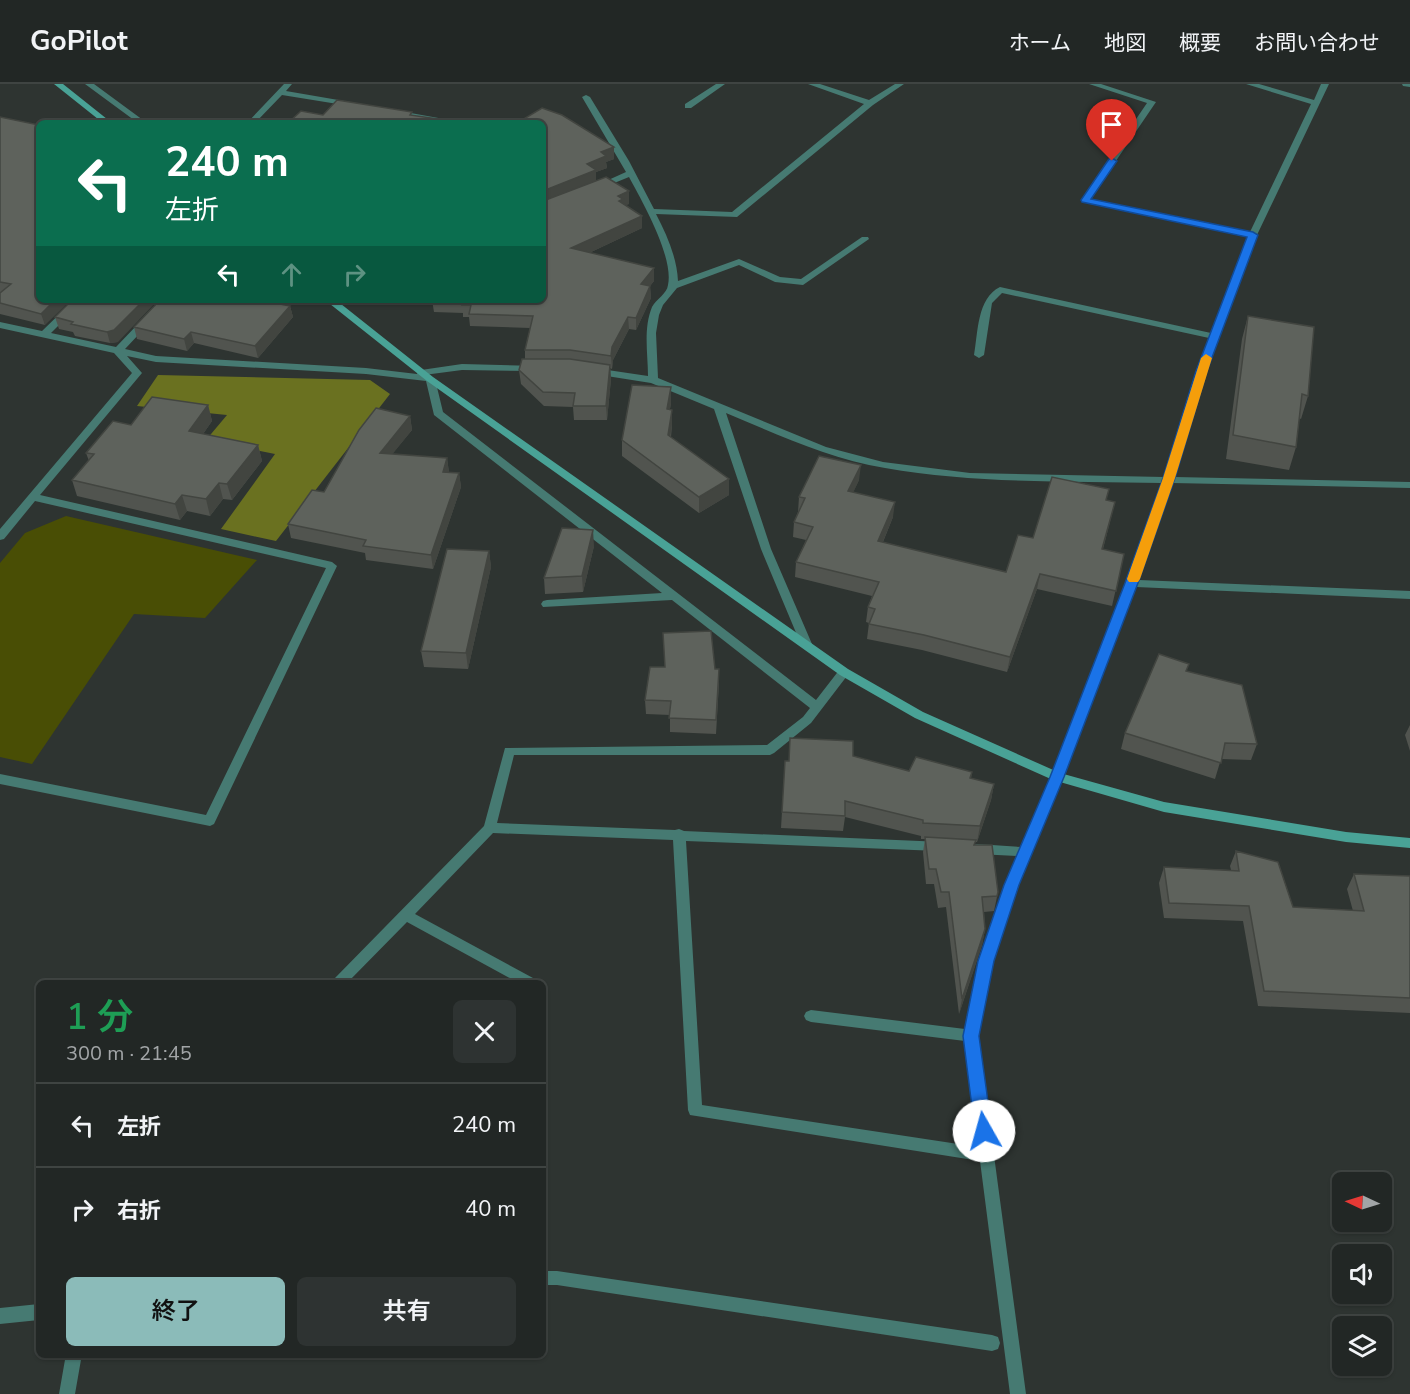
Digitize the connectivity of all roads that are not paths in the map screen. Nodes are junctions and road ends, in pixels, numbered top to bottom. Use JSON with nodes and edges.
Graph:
{"nodes":[{"id":1,"x":58,"y":84,"type":"edge"},
{"id":2,"x":89,"y":84,"type":"edge"},
{"id":3,"x":288,"y":84,"type":"edge"},
{"id":4,"x":721,"y":84,"type":"edge"},
{"id":5,"x":812,"y":84,"type":"edge"},
{"id":6,"x":900,"y":84,"type":"edge"},
{"id":7,"x":1093,"y":84,"type":"edge"},
{"id":8,"x":1250,"y":84,"type":"edge"},
{"id":9,"x":1325,"y":84,"type":"edge"},
{"id":10,"x":280,"y":92,"type":"junction"},
{"id":11,"x":586,"y":97,"type":"dead end"},
{"id":12,"x":870,"y":103,"type":"junction"},
{"id":13,"x":1316,"y":103,"type":"junction"},
{"id":14,"x":358,"y":105,"type":"edge"},
{"id":15,"x":687,"y":106,"type":"dead end"},
{"id":16,"x":392,"y":111,"type":"edge"},
{"id":17,"x":104,"y":120,"type":"edge"},
{"id":18,"x":139,"y":120,"type":"edge"},
{"id":19,"x":253,"y":120,"type":"edge"},
{"id":20,"x":439,"y":120,"type":"edge"},
{"id":21,"x":631,"y":173,"type":"junction"},
{"id":22,"x":587,"y":191,"type":"edge"},
{"id":23,"x":650,"y":211,"type":"junction"},
{"id":24,"x":1253,"y":235,"type":"junction"},
{"id":25,"x":865,"y":239,"type":"dead end"},
{"id":26,"x":673,"y":286,"type":"junction"},
{"id":27,"x":76,"y":303,"type":"edge"},
{"id":28,"x":163,"y":303,"type":"edge"},
{"id":29,"x":334,"y":303,"type":"edge"},
{"id":30,"x":0,"y":325,"type":"edge"},
{"id":31,"x":45,"y":334,"type":"junction"},
{"id":32,"x":1215,"y":337,"type":"junction"},
{"id":33,"x":118,"y":351,"type":"junction"},
{"id":34,"x":979,"y":355,"type":"dead end"},
{"id":35,"x":549,"y":368,"type":"edge"},
{"id":36,"x":583,"y":370,"type":"edge"},
{"id":37,"x":425,"y":376,"type":"junction"},
{"id":38,"x":653,"y":380,"type":"junction"},
{"id":39,"x":719,"y":408,"type":"junction"},
{"id":40,"x":1169,"y":478,"type":"junction"},
{"id":41,"x":1410,"y":485,"type":"edge"},
{"id":42,"x":33,"y":497,"type":"junction"},
{"id":43,"x":0,"y":536,"type":"edge"},
{"id":44,"x":1132,"y":583,"type":"junction"},
{"id":45,"x":1410,"y":595,"type":"edge"},
{"id":46,"x":673,"y":596,"type":"junction"},
{"id":47,"x":547,"y":604,"type":"dead end"},
{"id":48,"x":806,"y":644,"type":"junction"},
{"id":49,"x":844,"y":672,"type":"junction"},
{"id":50,"x":817,"y":707,"type":"junction"},
{"id":51,"x":1057,"y":777,"type":"junction"},
{"id":52,"x":0,"y":779,"type":"edge"},
{"id":53,"x":490,"y":828,"type":"junction"},
{"id":54,"x":679,"y":834,"type":"junction"},
{"id":55,"x":1410,"y":843,"type":"edge"},
{"id":56,"x":1025,"y":852,"type":"junction"},
{"id":57,"x":406,"y":915,"type":"junction"},
{"id":58,"x":342,"y":980,"type":"edge"},
{"id":59,"x":524,"y":980,"type":"edge"},
{"id":60,"x":811,"y":1016,"type":"dead end"},
{"id":61,"x":971,"y":1036,"type":"junction"},
{"id":62,"x":987,"y":1155,"type":"junction"},
{"id":63,"x":546,"y":1278,"type":"edge"},
{"id":64,"x":36,"y":1312,"type":"edge"},
{"id":65,"x":0,"y":1316,"type":"edge"},
{"id":66,"x":992,"y":1343,"type":"dead end"},
{"id":67,"x":73,"y":1358,"type":"edge"},
{"id":68,"x":67,"y":1394,"type":"edge"},
{"id":69,"x":1018,"y":1394,"type":"edge"}],
"edges":[{"from":1,"to":17,"type":"street"},
{"from":2,"to":18,"type":"street"},
{"from":3,"to":10,"type":"street"},
{"from":4,"to":15,"type":"street"},
{"from":5,"to":12,"type":"street"},
{"from":6,"to":12,"type":"street"},
{"from":7,"to":24,"type":"street"},
{"from":8,"to":13,"type":"street"},
{"from":9,"to":13,"type":"street"},
{"from":10,"to":14,"type":"street"},
{"from":10,"to":19,"type":"street"},
{"from":11,"to":21,"type":"street"},
{"from":12,"to":23,"type":"street"},
{"from":13,"to":24,"type":"street"},
{"from":16,"to":20,"type":"street"},
{"from":21,"to":22,"type":"street"},
{"from":21,"to":23,"type":"street"},
{"from":23,"to":26,"type":"street"},
{"from":24,"to":32,"type":"street"},
{"from":25,"to":26,"type":"street"},
{"from":26,"to":38,"type":"street"},
{"from":27,"to":31,"type":"street"},
{"from":28,"to":33,"type":"street"},
{"from":29,"to":37,"type":"street"},
{"from":30,"to":31,"type":"street"},
{"from":31,"to":33,"type":"street"},
{"from":32,"to":34,"type":"street"},
{"from":32,"to":40,"type":"street"},
{"from":33,"to":37,"type":"street"},
{"from":33,"to":42,"type":"street"},
{"from":35,"to":37,"type":"street"},
{"from":36,"to":38,"type":"street"},
{"from":37,"to":46,"type":"street"},
{"from":37,"to":48,"type":"street"},
{"from":38,"to":39,"type":"street"},
{"from":39,"to":40,"type":"street"},
{"from":39,"to":48,"type":"street"},
{"from":40,"to":41,"type":"street"},
{"from":40,"to":44,"type":"street"},
{"from":42,"to":43,"type":"street"},
{"from":42,"to":52,"type":"street"},
{"from":44,"to":45,"type":"street"},
{"from":44,"to":51,"type":"street"},
{"from":46,"to":47,"type":"street"},
{"from":46,"to":50,"type":"street"},
{"from":48,"to":49,"type":"street"},
{"from":49,"to":50,"type":"street"},
{"from":49,"to":51,"type":"street"},
{"from":50,"to":53,"type":"street"},
{"from":51,"to":55,"type":"street"},
{"from":51,"to":56,"type":"street"},
{"from":53,"to":54,"type":"street"},
{"from":53,"to":57,"type":"street"},
{"from":54,"to":56,"type":"street"},
{"from":54,"to":62,"type":"street"},
{"from":56,"to":61,"type":"street"},
{"from":57,"to":58,"type":"street"},
{"from":57,"to":59,"type":"street"},
{"from":60,"to":61,"type":"street"},
{"from":61,"to":62,"type":"street"},
{"from":62,"to":69,"type":"street"},
{"from":63,"to":66,"type":"street"},
{"from":64,"to":65,"type":"street"},
{"from":67,"to":68,"type":"street"}]}
